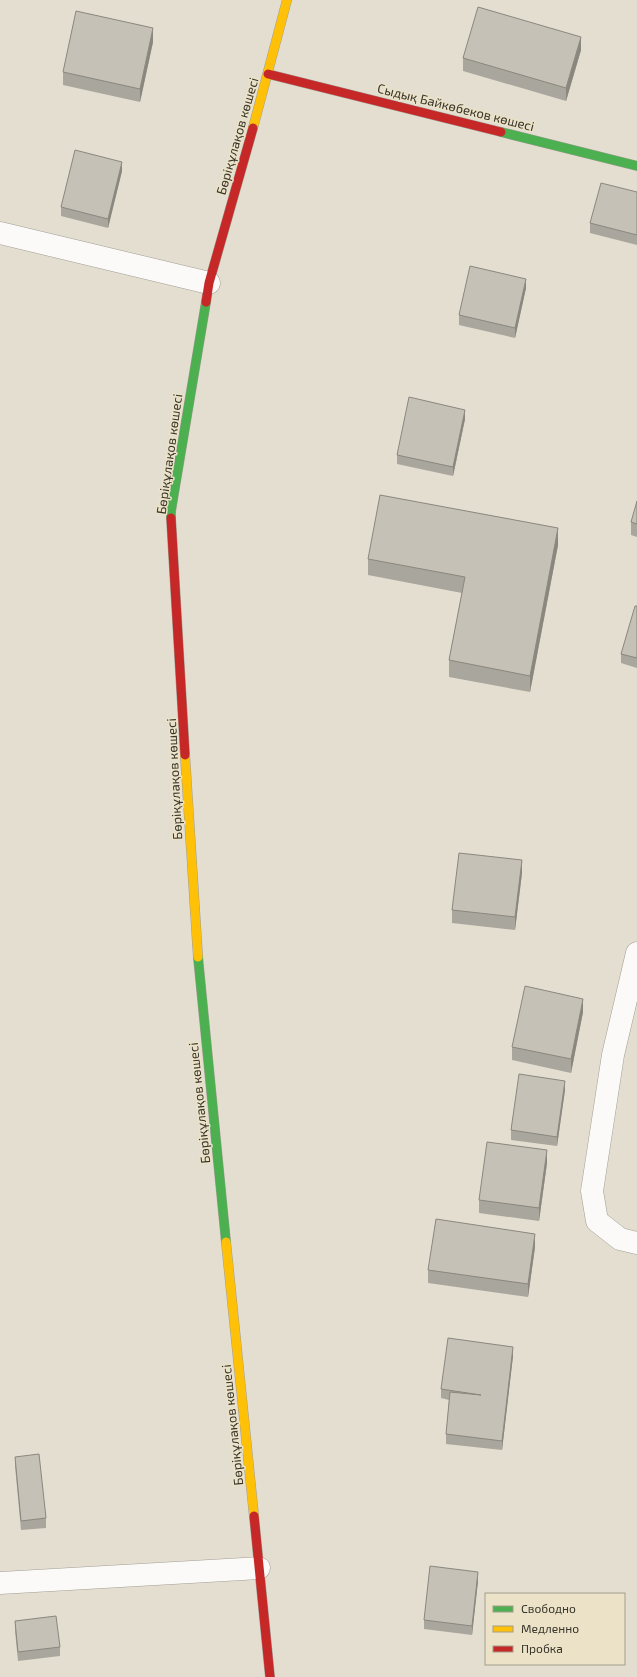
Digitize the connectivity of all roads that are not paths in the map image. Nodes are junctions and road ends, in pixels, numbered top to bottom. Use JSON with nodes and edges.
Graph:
{"nodes":[{"id":1,"x":287,"y":0,"type":"edge"},
{"id":2,"x":268,"y":74,"type":"junction"},
{"id":3,"x":637,"y":166,"type":"edge"},
{"id":4,"x":0,"y":233,"type":"edge"},
{"id":5,"x":209,"y":283,"type":"junction"},
{"id":6,"x":637,"y":953,"type":"edge"},
{"id":7,"x":637,"y":1243,"type":"edge"},
{"id":8,"x":259,"y":1568,"type":"junction"},
{"id":9,"x":0,"y":1583,"type":"edge"},
{"id":10,"x":270,"y":1677,"type":"edge"}],
"edges":[{"from":1,"to":2,"type":"street","name":"Бөріқұлақов көшесі"},
{"from":2,"to":3,"type":"street","name":"Сыдық Байкөбеков көшесі"},
{"from":2,"to":5,"type":"street","name":"Бөріқұлақов көшесі"},
{"from":4,"to":5,"type":"street"},
{"from":5,"to":8,"type":"street","name":"Бөріқұлақов көшесі"},
{"from":6,"to":7,"type":"street"},
{"from":8,"to":9,"type":"street"},
{"from":8,"to":10,"type":"street","name":"Бөріқұлақов көшесі"}]}
